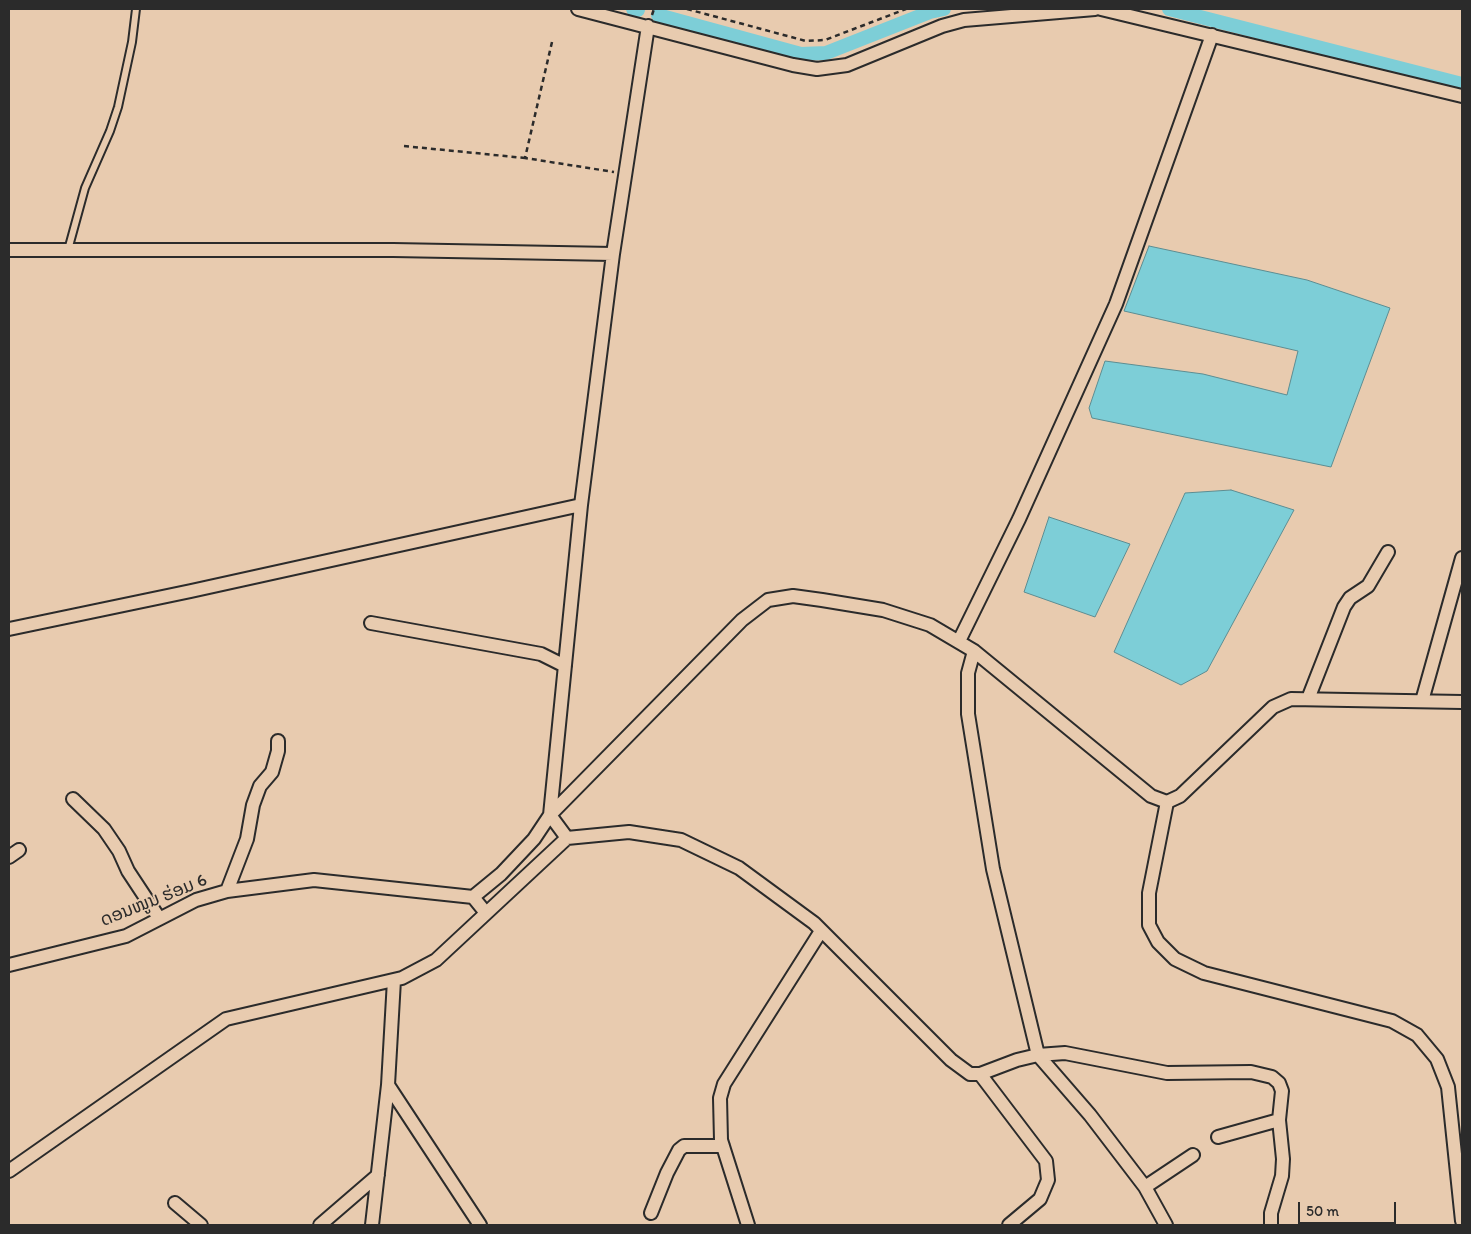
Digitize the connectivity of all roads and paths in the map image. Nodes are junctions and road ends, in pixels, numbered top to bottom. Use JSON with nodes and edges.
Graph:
{"nodes":[{"id":1,"x":136,"y":9,"type":"edge"},
{"id":2,"x":578,"y":9,"type":"edge"},
{"id":3,"x":687,"y":9,"type":"edge"},
{"id":4,"x":906,"y":9,"type":"edge"},
{"id":5,"x":1095,"y":9,"type":"edge"},
{"id":6,"x":1101,"y":9,"type":"edge"},
{"id":7,"x":648,"y":26,"type":"junction"},
{"id":8,"x":1212,"y":35,"type":"junction"},
{"id":9,"x":552,"y":42,"type":"dead end"},
{"id":10,"x":1462,"y":96,"type":"edge"},
{"id":11,"x":404,"y":146,"type":"dead end"},
{"id":12,"x":525,"y":158,"type":"junction"},
{"id":13,"x":625,"y":173,"type":"junction"},
{"id":14,"x":9,"y":250,"type":"edge"},
{"id":15,"x":68,"y":250,"type":"junction"},
{"id":16,"x":613,"y":254,"type":"junction"},
{"id":17,"x":581,"y":505,"type":"junction"},
{"id":18,"x":1388,"y":552,"type":"dead end"},
{"id":19,"x":1462,"y":558,"type":"edge"},
{"id":20,"x":371,"y":623,"type":"dead end"},
{"id":21,"x":9,"y":629,"type":"edge"},
{"id":22,"x":959,"y":641,"type":"junction"},
{"id":23,"x":974,"y":651,"type":"junction"},
{"id":24,"x":565,"y":666,"type":"junction"},
{"id":25,"x":1308,"y":699,"type":"junction"},
{"id":26,"x":1422,"y":701,"type":"junction"},
{"id":27,"x":1462,"y":702,"type":"edge"},
{"id":28,"x":278,"y":741,"type":"dead end"},
{"id":29,"x":73,"y":799,"type":"dead end"},
{"id":30,"x":1166,"y":802,"type":"junction"},
{"id":31,"x":550,"y":815,"type":"junction"},
{"id":32,"x":567,"y":838,"type":"junction"},
{"id":33,"x":227,"y":891,"type":"junction"},
{"id":34,"x":473,"y":897,"type":"junction"},
{"id":35,"x":486,"y":913,"type":"junction"},
{"id":36,"x":159,"y":918,"type":"junction"},
{"id":37,"x":821,"y":931,"type":"junction"},
{"id":38,"x":9,"y":965,"type":"edge"},
{"id":39,"x":394,"y":980,"type":"junction"},
{"id":40,"x":1038,"y":1055,"type":"junction"},
{"id":41,"x":980,"y":1074,"type":"junction"},
{"id":42,"x":388,"y":1085,"type":"junction"},
{"id":43,"x":1279,"y":1120,"type":"junction"},
{"id":44,"x":1218,"y":1137,"type":"dead end"},
{"id":45,"x":723,"y":1146,"type":"junction"},
{"id":46,"x":1193,"y":1155,"type":"dead end"},
{"id":47,"x":9,"y":1171,"type":"edge"},
{"id":48,"x":378,"y":1175,"type":"junction"},
{"id":49,"x":1145,"y":1187,"type":"junction"},
{"id":50,"x":175,"y":1203,"type":"dead end"},
{"id":51,"x":651,"y":1214,"type":"dead end"},
{"id":52,"x":1462,"y":1221,"type":"edge"},
{"id":53,"x":201,"y":1225,"type":"edge"},
{"id":54,"x":320,"y":1225,"type":"edge"},
{"id":55,"x":372,"y":1225,"type":"edge"},
{"id":56,"x":480,"y":1225,"type":"edge"},
{"id":57,"x":748,"y":1225,"type":"edge"},
{"id":58,"x":1009,"y":1225,"type":"edge"},
{"id":59,"x":1166,"y":1225,"type":"edge"},
{"id":60,"x":1271,"y":1225,"type":"edge"}],
"edges":[{"from":1,"to":15,"type":"lane"},
{"from":2,"to":7,"type":"street"},
{"from":3,"to":4,"type":"path"},
{"from":5,"to":7,"type":"street"},
{"from":6,"to":8,"type":"street"},
{"from":7,"to":13,"type":"street"},
{"from":8,"to":10,"type":"street"},
{"from":8,"to":22,"type":"street"},
{"from":9,"to":12,"type":"path"},
{"from":11,"to":12,"type":"path"},
{"from":12,"to":13,"type":"path"},
{"from":13,"to":16,"type":"street"},
{"from":14,"to":15,"type":"street"},
{"from":15,"to":16,"type":"street"},
{"from":16,"to":17,"type":"street"},
{"from":17,"to":21,"type":"street"},
{"from":17,"to":24,"type":"street"},
{"from":18,"to":25,"type":"street"},
{"from":19,"to":26,"type":"street"},
{"from":20,"to":24,"type":"street"},
{"from":22,"to":23,"type":"street"},
{"from":22,"to":31,"type":"street"},
{"from":23,"to":30,"type":"street"},
{"from":23,"to":40,"type":"street"},
{"from":24,"to":31,"type":"street"},
{"from":25,"to":26,"type":"street"},
{"from":25,"to":30,"type":"street"},
{"from":26,"to":27,"type":"street"},
{"from":28,"to":33,"type":"street"},
{"from":29,"to":36,"type":"street"},
{"from":30,"to":52,"type":"street"},
{"from":31,"to":32,"type":"street"},
{"from":31,"to":34,"type":"street"},
{"from":32,"to":35,"type":"street"},
{"from":32,"to":37,"type":"street"},
{"from":33,"to":34,"type":"street","name":"ດອນໜູນ ຮ່ອມ 6"},
{"from":33,"to":36,"type":"street","name":"ດອນໜູນ ຮ່ອມ 6"},
{"from":34,"to":35,"type":"street"},
{"from":35,"to":39,"type":"street"},
{"from":36,"to":38,"type":"street","name":"ດອນໜູນ ຮ່ອມ 6"},
{"from":37,"to":41,"type":"street"},
{"from":37,"to":45,"type":"street"},
{"from":39,"to":42,"type":"street"},
{"from":39,"to":47,"type":"street"},
{"from":40,"to":41,"type":"street"},
{"from":40,"to":43,"type":"street"},
{"from":40,"to":49,"type":"street"},
{"from":41,"to":58,"type":"street"},
{"from":42,"to":48,"type":"street"},
{"from":42,"to":56,"type":"street"},
{"from":43,"to":44,"type":"street"},
{"from":43,"to":60,"type":"street"},
{"from":45,"to":51,"type":"street"},
{"from":45,"to":57,"type":"street"},
{"from":46,"to":49,"type":"street"},
{"from":48,"to":54,"type":"street"},
{"from":48,"to":55,"type":"street"},
{"from":49,"to":59,"type":"street"},
{"from":50,"to":53,"type":"street"}]}
